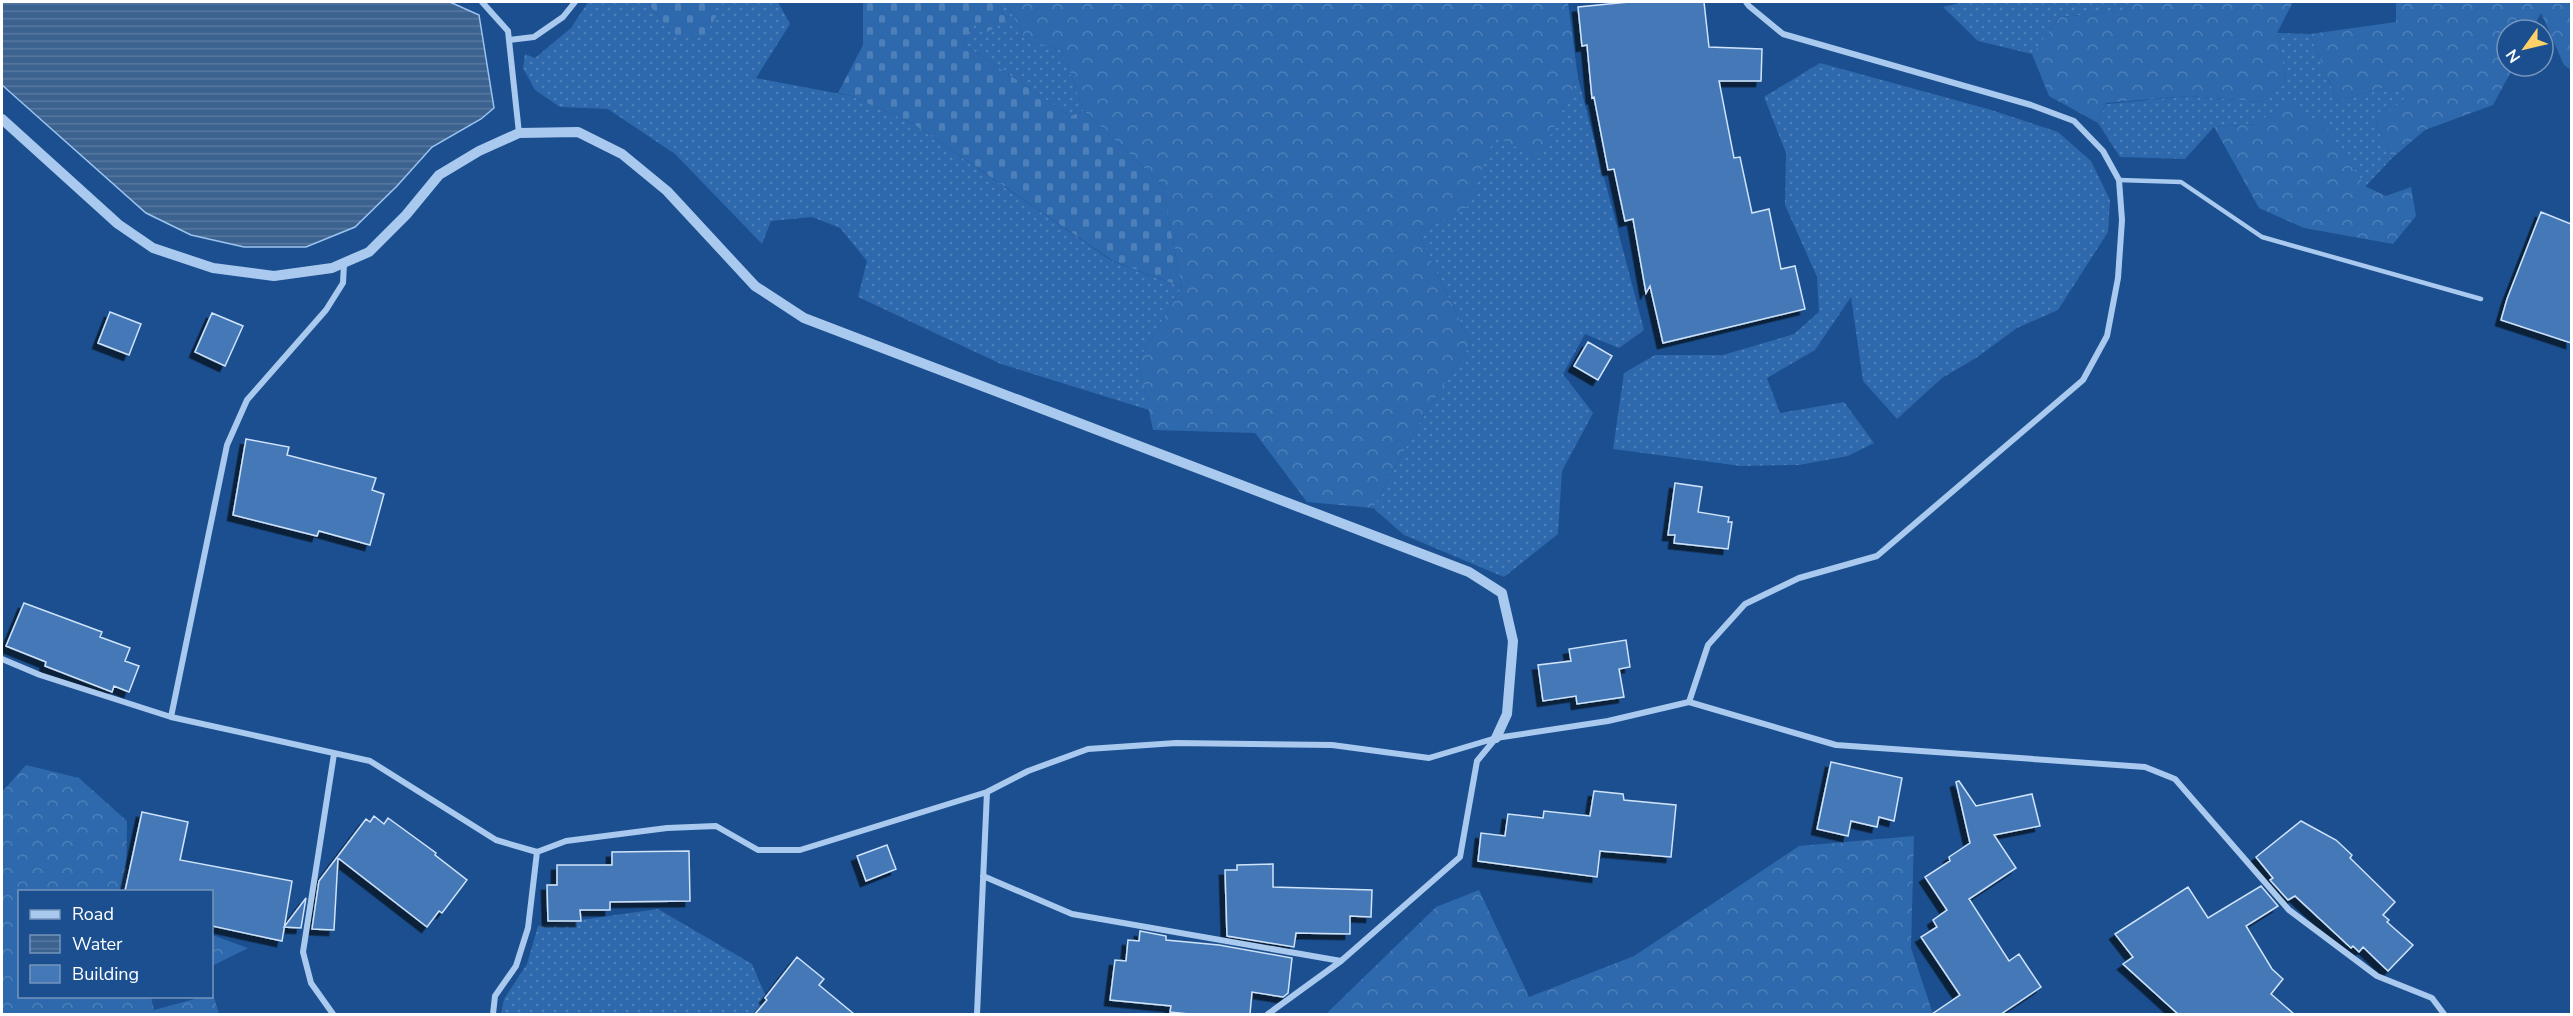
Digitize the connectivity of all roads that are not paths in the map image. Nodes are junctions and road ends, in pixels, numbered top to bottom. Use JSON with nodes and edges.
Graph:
{"nodes":[{"id":1,"x":482,"y":2,"type":"edge"},
{"id":2,"x":575,"y":2,"type":"edge"},
{"id":3,"x":1746,"y":2,"type":"edge"},
{"id":4,"x":509,"y":40,"type":"junction"},
{"id":5,"x":2,"y":119,"type":"edge"},
{"id":6,"x":519,"y":133,"type":"junction"},
{"id":7,"x":2119,"y":180,"type":"junction"},
{"id":8,"x":344,"y":263,"type":"junction"},
{"id":9,"x":2481,"y":299,"type":"dead end"},
{"id":10,"x":2,"y":659,"type":"edge"},
{"id":11,"x":1689,"y":702,"type":"junction"},
{"id":12,"x":171,"y":717,"type":"junction"},
{"id":13,"x":1496,"y":738,"type":"junction"},
{"id":14,"x":334,"y":754,"type":"junction"},
{"id":15,"x":987,"y":792,"type":"junction"},
{"id":16,"x":537,"y":852,"type":"junction"},
{"id":17,"x":983,"y":876,"type":"junction"},
{"id":18,"x":1341,"y":961,"type":"junction"},
{"id":19,"x":333,"y":1014,"type":"edge"},
{"id":20,"x":493,"y":1014,"type":"edge"},
{"id":21,"x":977,"y":1014,"type":"edge"},
{"id":22,"x":1268,"y":1014,"type":"edge"},
{"id":23,"x":2444,"y":1014,"type":"edge"}],
"edges":[{"from":1,"to":4,"type":"street"},
{"from":2,"to":4,"type":"street"},
{"from":3,"to":7,"type":"street"},
{"from":4,"to":6,"type":"street"},
{"from":5,"to":8,"type":"street"},
{"from":6,"to":8,"type":"street"},
{"from":6,"to":13,"type":"street"},
{"from":7,"to":9,"type":"lane"},
{"from":7,"to":11,"type":"street"},
{"from":8,"to":12,"type":"street"},
{"from":10,"to":12,"type":"street"},
{"from":11,"to":13,"type":"street"},
{"from":11,"to":23,"type":"street"},
{"from":12,"to":14,"type":"street"},
{"from":13,"to":15,"type":"street"},
{"from":13,"to":18,"type":"street"},
{"from":14,"to":16,"type":"street"},
{"from":14,"to":19,"type":"street"},
{"from":15,"to":16,"type":"street"},
{"from":15,"to":17,"type":"street"},
{"from":16,"to":20,"type":"street"},
{"from":17,"to":18,"type":"street"},
{"from":17,"to":21,"type":"street"},
{"from":18,"to":22,"type":"street"}]}
